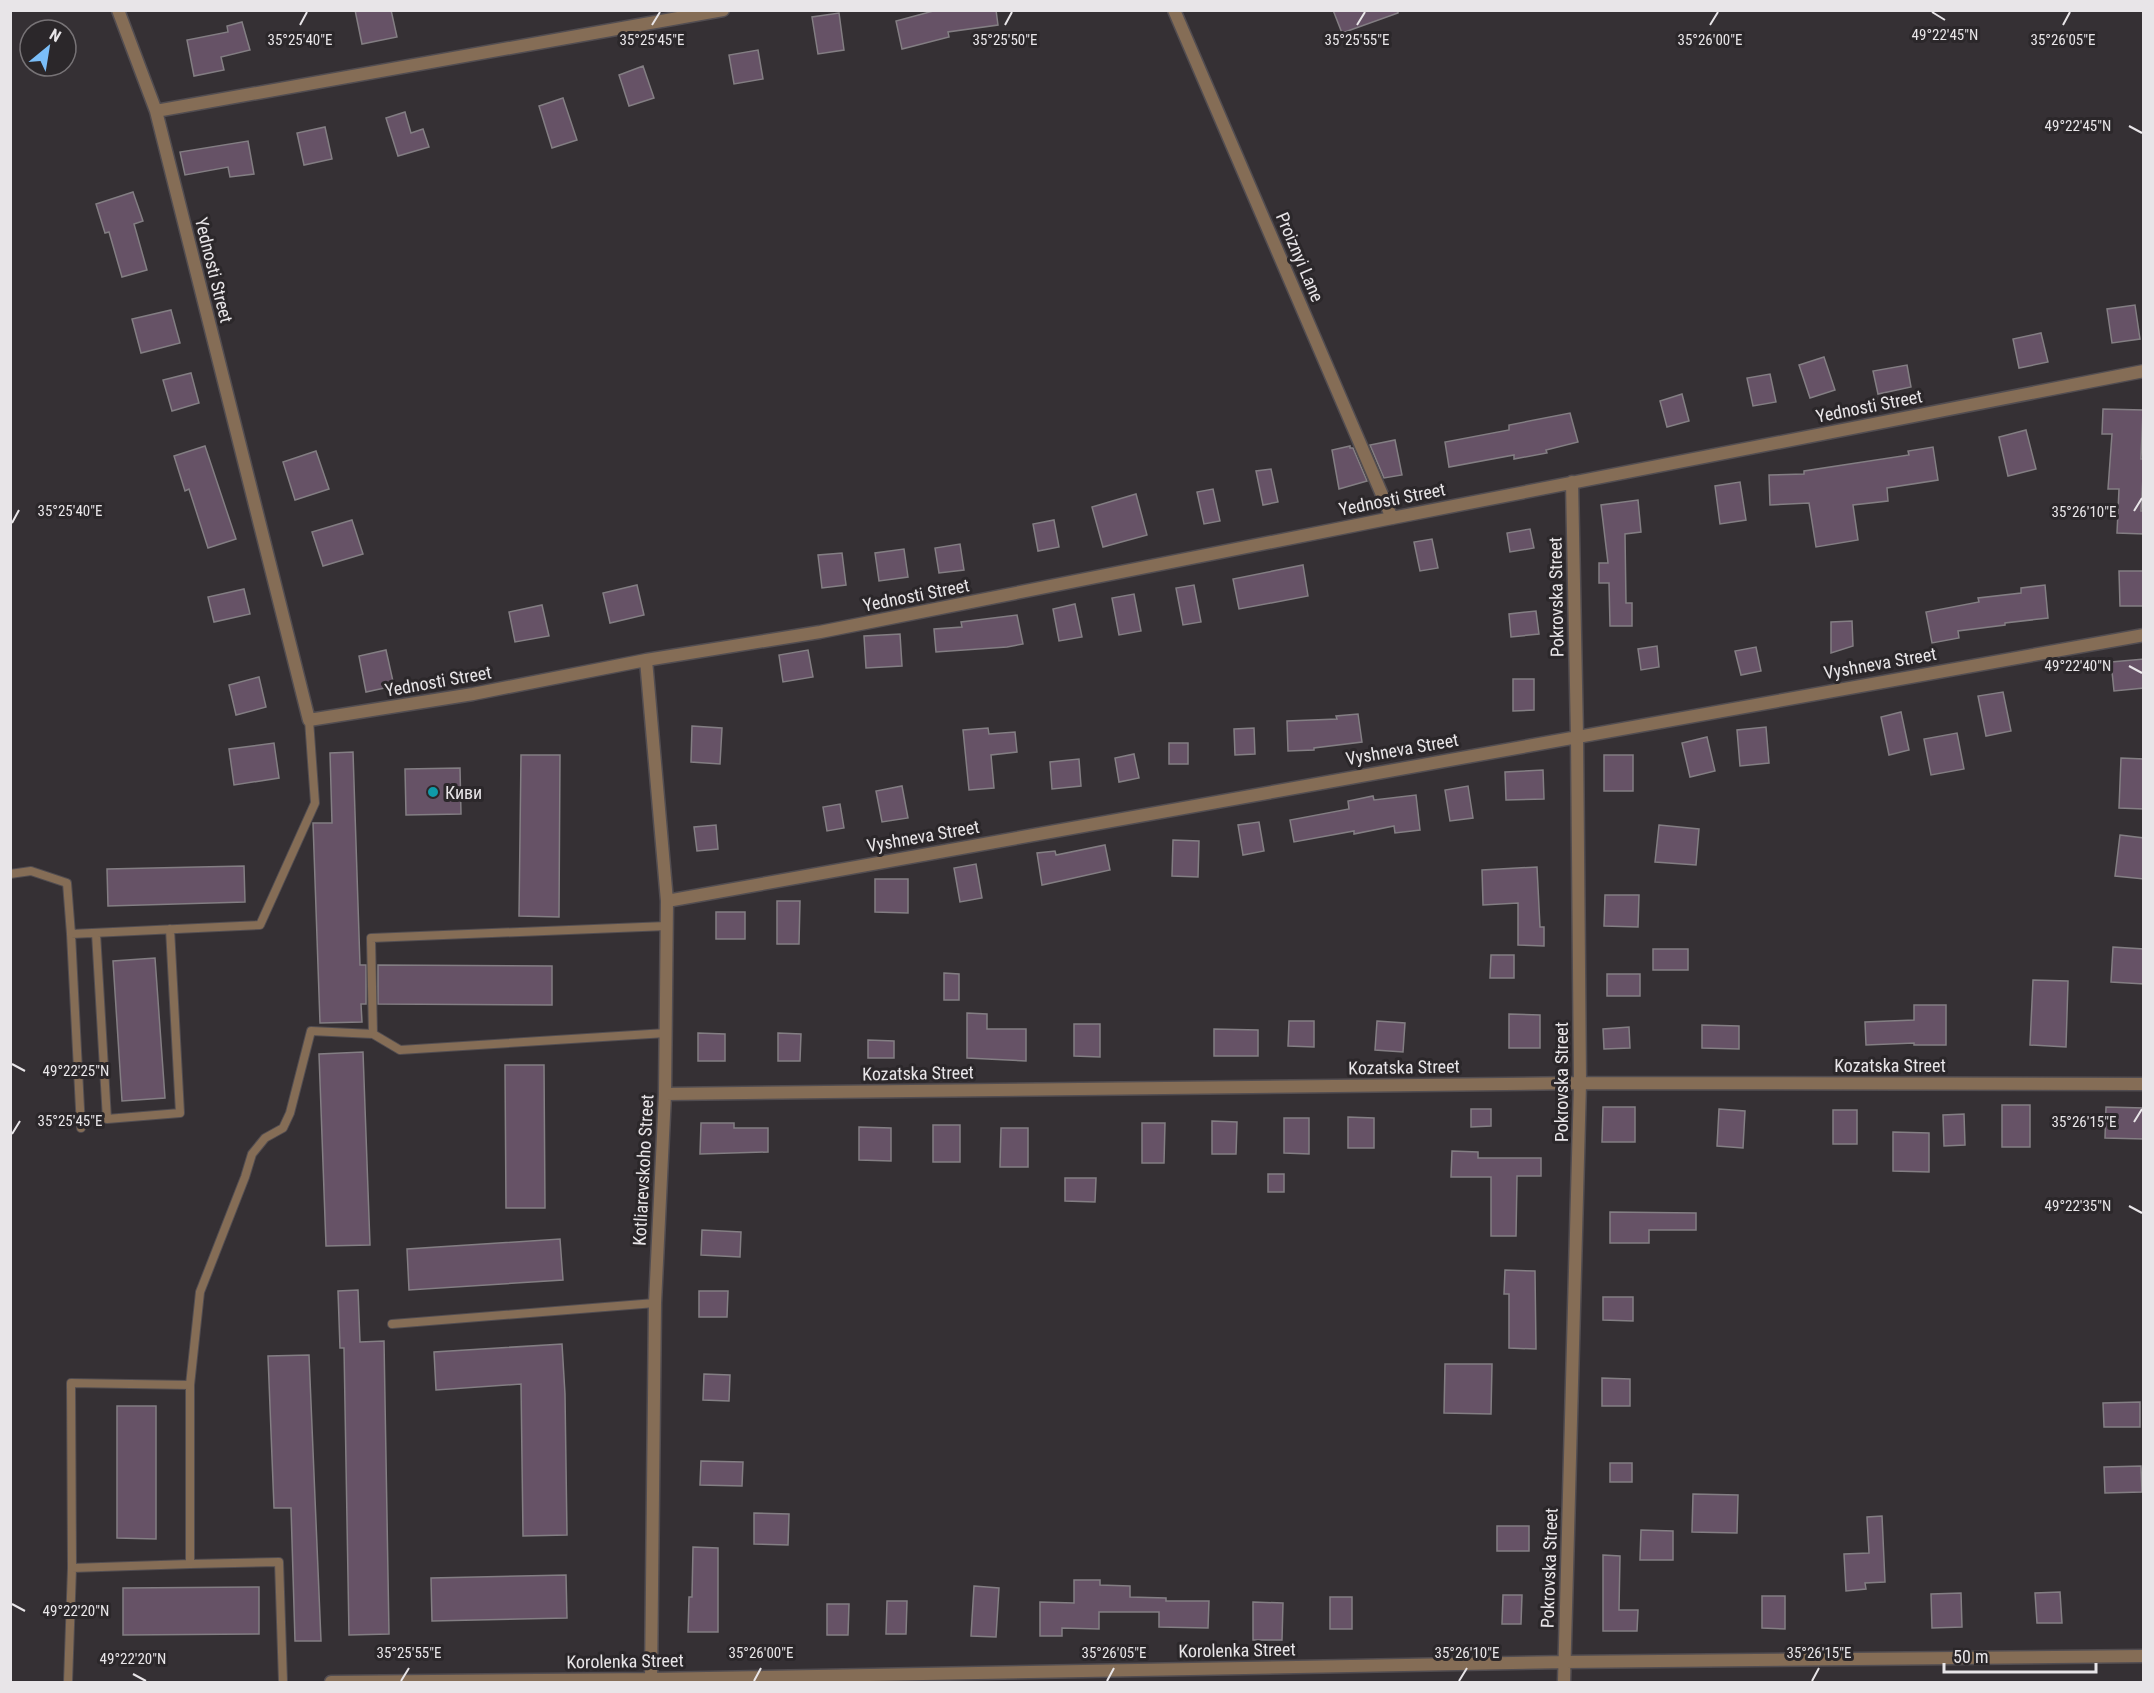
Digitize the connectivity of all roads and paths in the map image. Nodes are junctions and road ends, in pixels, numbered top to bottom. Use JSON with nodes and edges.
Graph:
{"nodes":[{"id":1,"x":118,"y":10,"type":"edge"},
{"id":2,"x":723,"y":10,"type":"edge"},
{"id":3,"x":1174,"y":10,"type":"edge"},
{"id":4,"x":156,"y":111,"type":"junction"},
{"id":5,"x":2144,"y":371,"type":"edge"},
{"id":6,"x":1572,"y":482,"type":"junction"},
{"id":7,"x":1392,"y":518,"type":"junction"},
{"id":8,"x":2144,"y":635,"type":"edge"},
{"id":9,"x":646,"y":660,"type":"junction"},
{"id":10,"x":309,"y":720,"type":"junction"},
{"id":11,"x":1577,"y":735,"type":"junction"},
{"id":12,"x":10,"y":874,"type":"edge"},
{"id":13,"x":667,"y":901,"type":"junction"},
{"id":14,"x":667,"y":926,"type":"junction"},
{"id":15,"x":170,"y":929,"type":"junction"},
{"id":16,"x":96,"y":933,"type":"junction"},
{"id":17,"x":71,"y":934,"type":"junction"},
{"id":18,"x":666,"y":1033,"type":"junction"},
{"id":19,"x":373,"y":1035,"type":"junction"},
{"id":20,"x":1580,"y":1083,"type":"junction"},
{"id":21,"x":2144,"y":1084,"type":"edge"},
{"id":22,"x":665,"y":1094,"type":"junction"},
{"id":23,"x":81,"y":1128,"type":"dead end"},
{"id":24,"x":655,"y":1302,"type":"junction"},
{"id":25,"x":392,"y":1324,"type":"dead end"},
{"id":26,"x":190,"y":1385,"type":"junction"},
{"id":27,"x":190,"y":1564,"type":"junction"},
{"id":28,"x":72,"y":1568,"type":"junction"},
{"id":29,"x":2144,"y":1656,"type":"edge"},
{"id":30,"x":1565,"y":1662,"type":"junction"},
{"id":31,"x":651,"y":1681,"type":"edge"},
{"id":32,"x":68,"y":1683,"type":"edge"},
{"id":33,"x":283,"y":1683,"type":"edge"},
{"id":34,"x":331,"y":1683,"type":"edge"},
{"id":35,"x":1564,"y":1683,"type":"edge"}],
"edges":[{"from":1,"to":4,"type":"street","name":"Yednosti Street"},
{"from":2,"to":4,"type":"street"},
{"from":3,"to":7,"type":"street","name":"Proiznyi Lane"},
{"from":4,"to":10,"type":"street","name":"Yednosti Street"},
{"from":5,"to":6,"type":"street","name":"Yednosti Street"},
{"from":6,"to":7,"type":"street","name":"Yednosti Street"},
{"from":6,"to":11,"type":"street","name":"Pokrovska Street"},
{"from":7,"to":9,"type":"street","name":"Yednosti Street"},
{"from":8,"to":11,"type":"street","name":"Vyshneva Street"},
{"from":9,"to":10,"type":"street","name":"Yednosti Street"},
{"from":9,"to":13,"type":"street","name":"Kotliarevskoho Street"},
{"from":10,"to":15,"type":"lane"},
{"from":11,"to":13,"type":"street","name":"Vyshneva Street"},
{"from":11,"to":20,"type":"street","name":"Pokrovska Street"},
{"from":12,"to":17,"type":"lane"},
{"from":13,"to":14,"type":"street","name":"Kotliarevskoho Street"},
{"from":14,"to":18,"type":"street","name":"Kotliarevskoho Street"},
{"from":14,"to":19,"type":"lane"},
{"from":15,"to":16,"type":"lane"},
{"from":15,"to":16,"type":"lane"},
{"from":16,"to":17,"type":"lane"},
{"from":17,"to":23,"type":"lane"},
{"from":18,"to":19,"type":"lane"},
{"from":18,"to":22,"type":"street","name":"Kotliarevskoho Street"},
{"from":19,"to":26,"type":"lane"},
{"from":20,"to":21,"type":"street","name":"Kozatska Street"},
{"from":20,"to":22,"type":"street","name":"Kozatska Street"},
{"from":20,"to":30,"type":"street","name":"Pokrovska Street"},
{"from":22,"to":24,"type":"street","name":"Kotliarevskoho Street"},
{"from":24,"to":25,"type":"lane"},
{"from":24,"to":31,"type":"street","name":"Kotliarevskoho Street"},
{"from":26,"to":27,"type":"lane"},
{"from":26,"to":28,"type":"lane"},
{"from":27,"to":28,"type":"lane"},
{"from":27,"to":33,"type":"lane"},
{"from":28,"to":32,"type":"lane"},
{"from":29,"to":30,"type":"street","name":"Korolenka Street"},
{"from":30,"to":31,"type":"street","name":"Korolenka Street"},
{"from":30,"to":35,"type":"street","name":"Pokrovska Street"},
{"from":31,"to":34,"type":"street","name":"Korolenka Street"}]}
